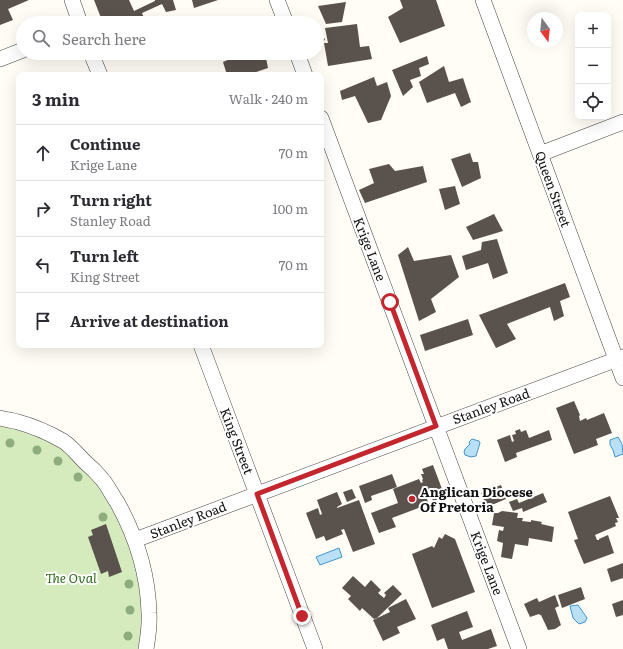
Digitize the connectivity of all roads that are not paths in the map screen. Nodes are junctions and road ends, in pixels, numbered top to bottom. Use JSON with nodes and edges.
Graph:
{"nodes":[{"id":1,"x":72,"y":0,"type":"edge"},
{"id":2,"x":277,"y":0,"type":"edge"},
{"id":3,"x":483,"y":0,"type":"edge"},
{"id":4,"x":78,"y":16,"type":"edge"},
{"id":5,"x":283,"y":16,"type":"edge"},
{"id":6,"x":16,"y":53,"type":"edge"},
{"id":7,"x":0,"y":59,"type":"edge"},
{"id":8,"x":94,"y":60,"type":"edge"},
{"id":9,"x":300,"y":60,"type":"edge"},
{"id":10,"x":99,"y":72,"type":"edge"},
{"id":11,"x":304,"y":72,"type":"edge"},
{"id":12,"x":623,"y":122,"type":"edge"},
{"id":13,"x":324,"y":126,"type":"edge"},
{"id":14,"x":540,"y":154,"type":"junction"},
{"id":15,"x":202,"y":348,"type":"edge"},
{"id":16,"x":620,"y":358,"type":"edge"},
{"id":17,"x":623,"y":378,"type":"edge"},
{"id":18,"x":0,"y":418,"type":"edge"},
{"id":19,"x":436,"y":426,"type":"junction"},
{"id":20,"x":257,"y":494,"type":"junction"},
{"id":21,"x":135,"y":540,"type":"junction"},
{"id":22,"x":146,"y":649,"type":"edge"},
{"id":23,"x":315,"y":649,"type":"edge"},
{"id":24,"x":520,"y":649,"type":"edge"}],
"edges":[{"from":1,"to":4,"type":"street"},
{"from":2,"to":5,"type":"street"},
{"from":3,"to":14,"type":"street","name":"Queen Street"},
{"from":6,"to":7,"type":"street"},
{"from":8,"to":10,"type":"street"},
{"from":9,"to":11,"type":"street"},
{"from":12,"to":14,"type":"street"},
{"from":13,"to":19,"type":"street","name":"Krige Lane"},
{"from":14,"to":16,"type":"street","name":"Queen Street"},
{"from":15,"to":20,"type":"street","name":"King Street"},
{"from":16,"to":17,"type":"street","name":"Queen Street"},
{"from":16,"to":19,"type":"street","name":"Stanley Road"},
{"from":18,"to":21,"type":"street"},
{"from":19,"to":20,"type":"street","name":"Stanley Road"},
{"from":19,"to":24,"type":"street","name":"Krige Lane"},
{"from":20,"to":21,"type":"street","name":"Stanley Road"},
{"from":20,"to":23,"type":"street","name":"King Street"},
{"from":21,"to":22,"type":"street"}]}
